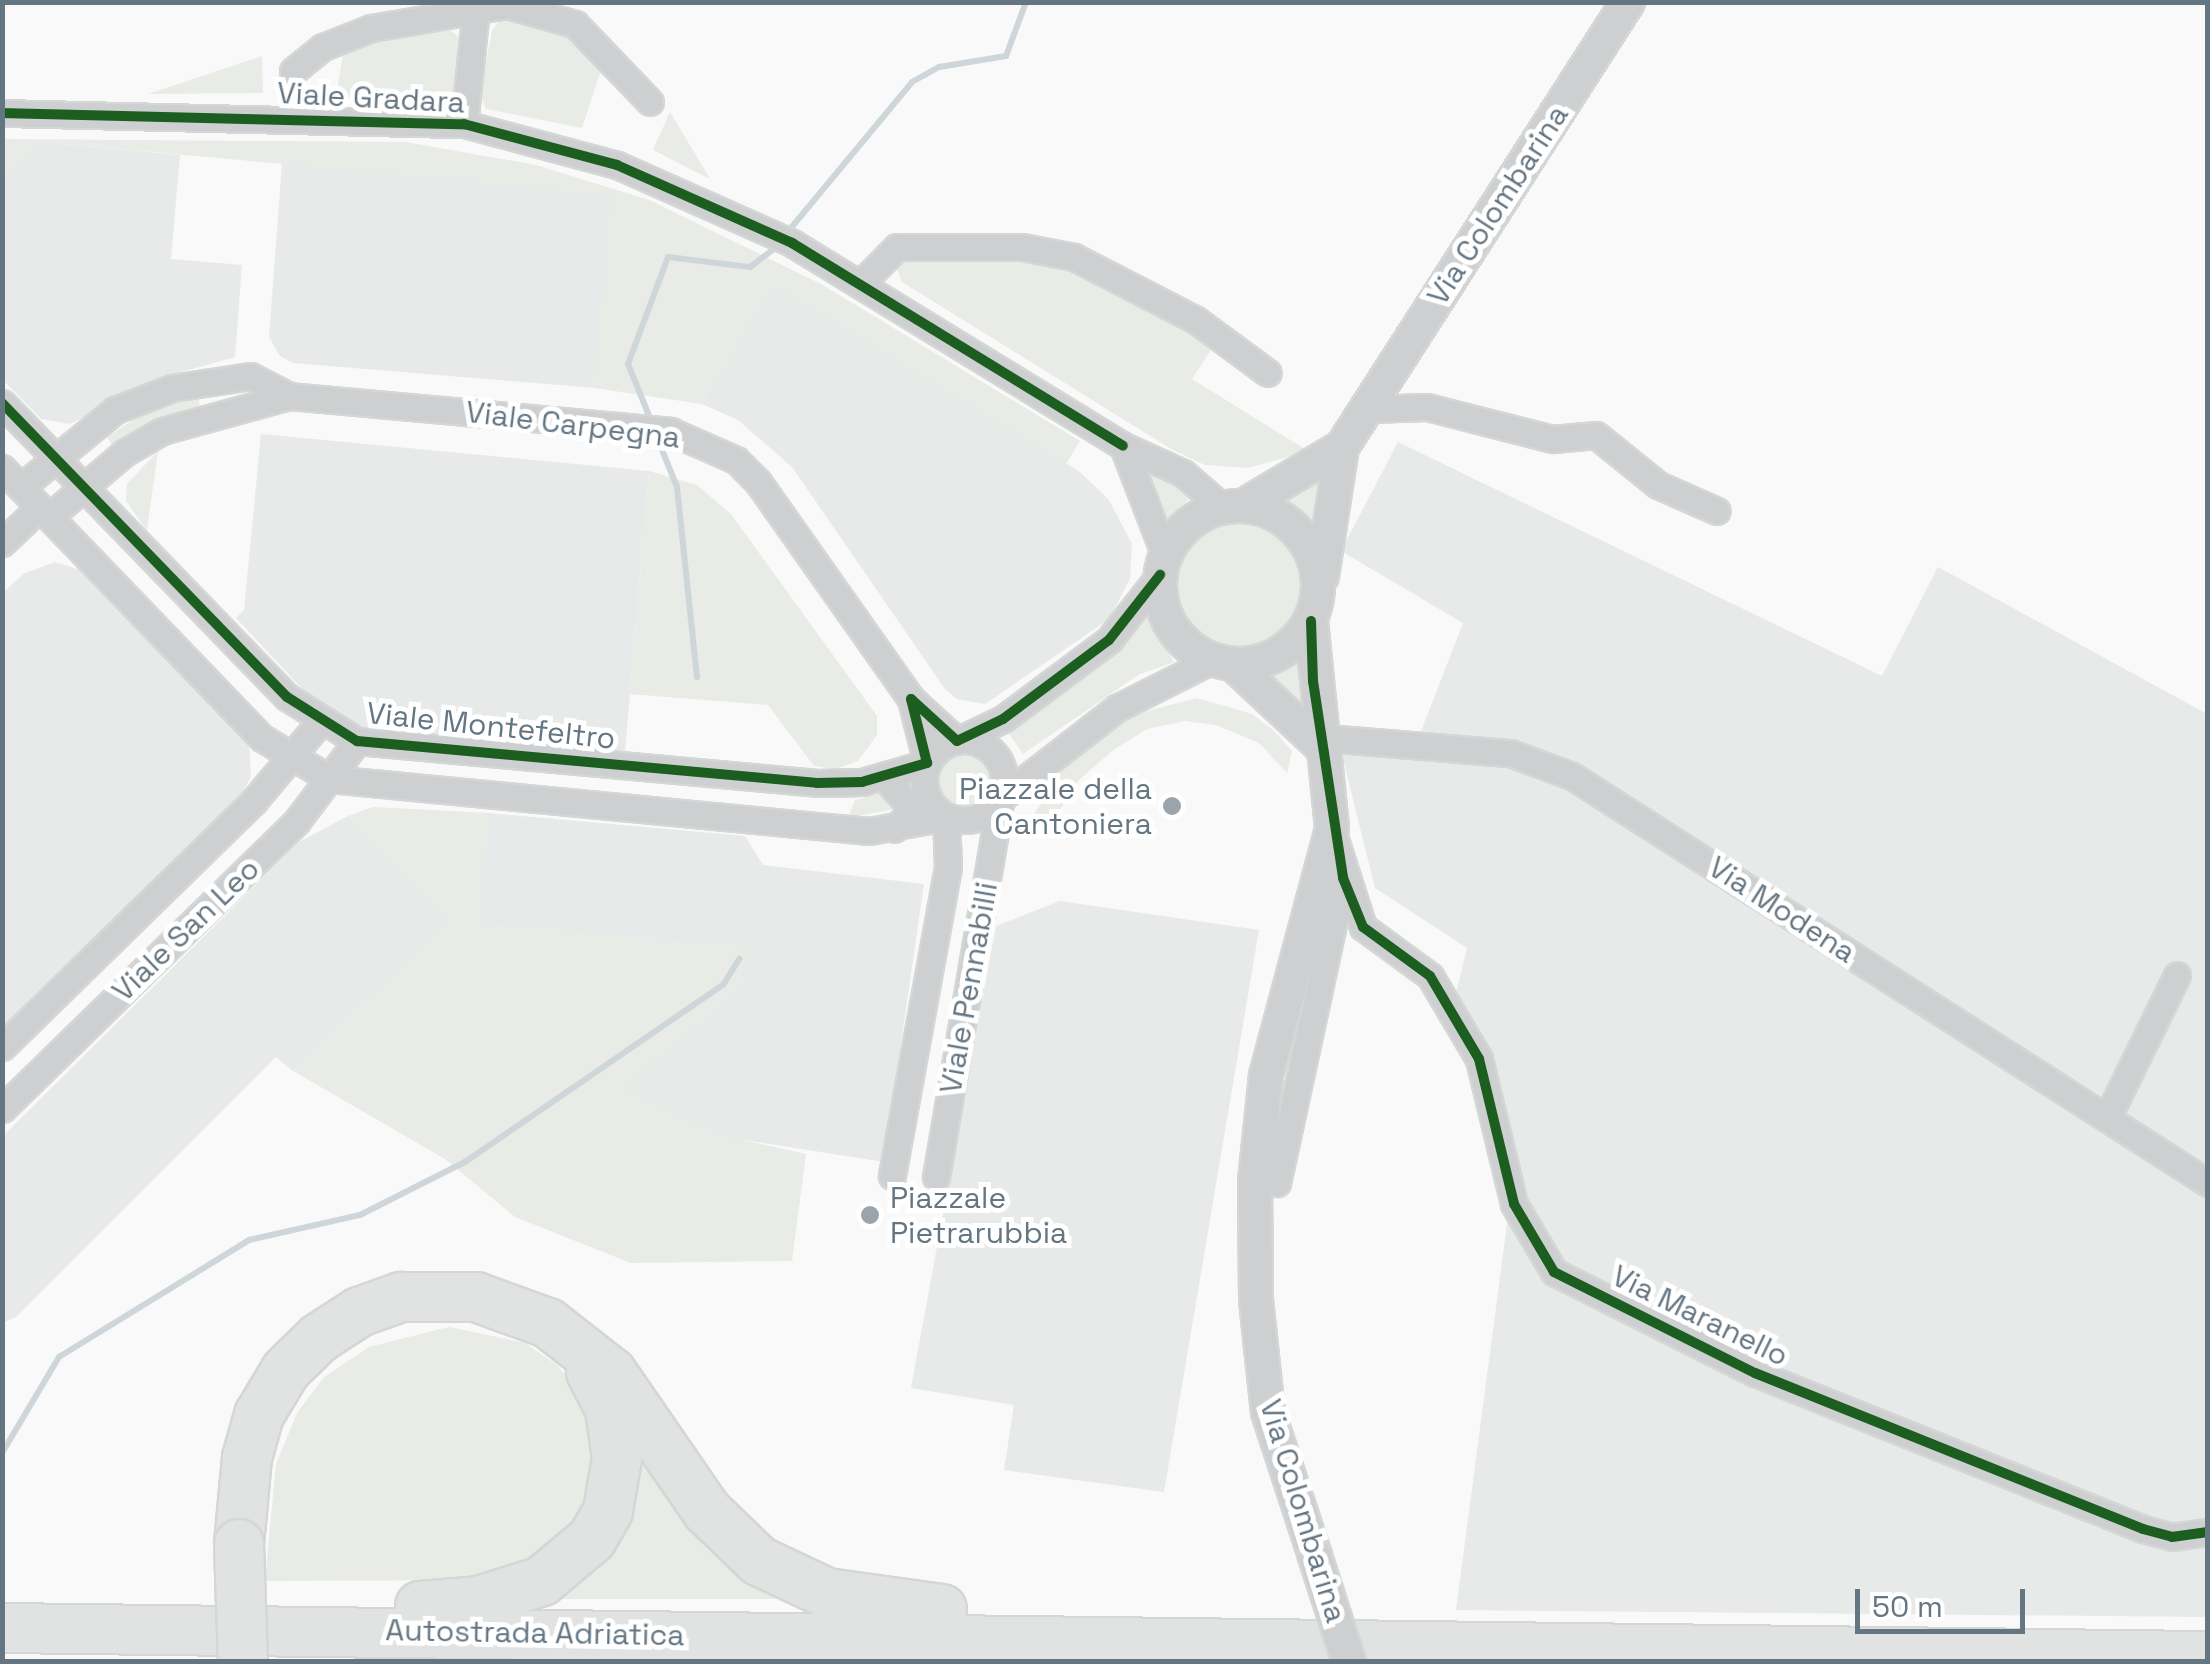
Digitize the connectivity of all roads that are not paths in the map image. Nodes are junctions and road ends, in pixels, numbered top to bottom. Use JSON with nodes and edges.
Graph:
{"nodes":[{"id":1,"x":1628,"y":2,"type":"edge"},
{"id":2,"x":476,"y":8,"type":"junction"},
{"id":3,"x":293,"y":71,"type":"dead end"},
{"id":4,"x":650,"y":102,"type":"dead end"},
{"id":5,"x":2,"y":113,"type":"edge"},
{"id":6,"x":464,"y":124,"type":"junction"},
{"id":7,"x":861,"y":284,"type":"junction"},
{"id":8,"x":1268,"y":374,"type":"dead end"},
{"id":9,"x":290,"y":396,"type":"junction"},
{"id":10,"x":2,"y":403,"type":"edge"},
{"id":11,"x":1368,"y":409,"type":"junction"},
{"id":12,"x":1123,"y":446,"type":"junction"},
{"id":13,"x":1342,"y":447,"type":"junction"},
{"id":14,"x":54,"y":456,"type":"junction"},
{"id":15,"x":2,"y":468,"type":"edge"},
{"id":16,"x":83,"y":486,"type":"junction"},
{"id":17,"x":21,"y":487,"type":"junction"},
{"id":18,"x":1234,"y":506,"type":"junction"},
{"id":19,"x":1717,"y":510,"type":"dead end"},
{"id":20,"x":44,"y":512,"type":"junction"},
{"id":21,"x":2,"y":543,"type":"edge"},
{"id":22,"x":1163,"y":565,"type":"junction"},
{"id":23,"x":1315,"y":608,"type":"junction"},
{"id":24,"x":1222,"y":662,"type":"junction"},
{"id":25,"x":911,"y":699,"type":"junction"},
{"id":26,"x":320,"y":722,"type":"junction"},
{"id":27,"x":957,"y":740,"type":"junction"},
{"id":28,"x":358,"y":741,"type":"junction"},
{"id":29,"x":1323,"y":748,"type":"junction"},
{"id":30,"x":292,"y":756,"type":"junction"},
{"id":31,"x":928,"y":763,"type":"junction"},
{"id":32,"x":883,"y":776,"type":"junction"},
{"id":33,"x":330,"y":779,"type":"junction"},
{"id":34,"x":1001,"y":798,"type":"junction"},
{"id":35,"x":946,"y":817,"type":"junction"},
{"id":36,"x":894,"y":829,"type":"junction"},
{"id":37,"x":1332,"y":829,"type":"junction"},
{"id":38,"x":1343,"y":878,"type":"junction"},
{"id":39,"x":1363,"y":928,"type":"joint"},
{"id":40,"x":2177,"y":974,"type":"dead end"},
{"id":41,"x":2,"y":1047,"type":"edge"},
{"id":42,"x":2,"y":1109,"type":"edge"},
{"id":43,"x":2106,"y":1118,"type":"junction"},
{"id":44,"x":892,"y":1176,"type":"dead end"},
{"id":45,"x":936,"y":1177,"type":"dead end"},
{"id":46,"x":1277,"y":1183,"type":"dead end"},
{"id":47,"x":2208,"y":1183,"type":"edge"},
{"id":48,"x":570,"y":1339,"type":"junction"},
{"id":49,"x":2208,"y":1532,"type":"edge"},
{"id":50,"x":2,"y":1626,"type":"edge"},
{"id":51,"x":1330,"y":1652,"type":"edge"},
{"id":52,"x":2208,"y":1656,"type":"edge"},
{"id":53,"x":243,"y":1662,"type":"edge"}],
"edges":[{"from":1,"to":11,"type":"street","name":"Via Colombarina"},
{"from":2,"to":3,"type":"street"},
{"from":2,"to":4,"type":"street"},
{"from":2,"to":6,"type":"street","name":"Viale Gradara"},
{"from":5,"to":6,"type":"street","name":"Viale Gradara"},
{"from":6,"to":7,"type":"street","name":"Viale Gradara"},
{"from":7,"to":8,"type":"street"},
{"from":7,"to":12,"type":"street"},
{"from":9,"to":14,"type":"street","name":"Viale Carpegna"},
{"from":9,"to":16,"type":"street","name":"Viale Carpegna"},
{"from":9,"to":25,"type":"street","name":"Viale Carpegna"},
{"from":10,"to":14,"type":"street","name":"Viale Montefeltro"},
{"from":11,"to":13,"type":"street","name":"Via Colombarina"},
{"from":11,"to":19,"type":"street"},
{"from":12,"to":18,"type":"street"},
{"from":12,"to":22,"type":"street"},
{"from":13,"to":18,"type":"street","name":"Via Colombarina"},
{"from":13,"to":23,"type":"street","name":"Via Colombarina"},
{"from":14,"to":16,"type":"street","name":"Viale Montefeltro"},
{"from":14,"to":17,"type":"street","name":"Viale Carpegna"},
{"from":15,"to":17,"type":"street"},
{"from":16,"to":20,"type":"street","name":"Viale Carpegna"},
{"from":16,"to":26,"type":"street","name":"Viale Montefeltro"},
{"from":17,"to":20,"type":"street"},
{"from":18,"to":22,"type":"street"},
{"from":18,"to":23,"type":"street"},
{"from":20,"to":21,"type":"street"},
{"from":20,"to":30,"type":"street"},
{"from":22,"to":24,"type":"street"},
{"from":22,"to":27,"type":"street"},
{"from":23,"to":24,"type":"street"},
{"from":23,"to":29,"type":"street","name":"Via Colombarina"},
{"from":24,"to":29,"type":"street"},
{"from":24,"to":34,"type":"street"},
{"from":25,"to":27,"type":"street","name":"Viale Carpegna"},
{"from":25,"to":31,"type":"street","name":"Viale Carpegna"},
{"from":26,"to":28,"type":"street","name":"Viale Montefeltro"},
{"from":26,"to":30,"type":"street","name":"Viale San Leo"},
{"from":27,"to":31,"type":"street"},
{"from":27,"to":34,"type":"street"},
{"from":28,"to":32,"type":"street","name":"Viale Montefeltro"},
{"from":28,"to":33,"type":"street","name":"Viale San Leo"},
{"from":29,"to":37,"type":"street","name":"Via Colombarina"},
{"from":29,"to":43,"type":"street","name":"Via Modena"},
{"from":30,"to":33,"type":"street"},
{"from":30,"to":41,"type":"street","name":"Viale San Leo"},
{"from":31,"to":32,"type":"street","name":"Viale Montefeltro"},
{"from":31,"to":35,"type":"street"},
{"from":32,"to":36,"type":"street"},
{"from":33,"to":36,"type":"street"},
{"from":33,"to":42,"type":"street","name":"Viale San Leo"},
{"from":34,"to":35,"type":"street"},
{"from":34,"to":45,"type":"street","name":"Viale Pennabilli"},
{"from":35,"to":36,"type":"street"},
{"from":35,"to":44,"type":"street","name":"Viale Pennabilli"},
{"from":37,"to":38,"type":"street","name":"Via Colombarina"},
{"from":37,"to":51,"type":"street","name":"Via Colombarina","bridge":true},
{"from":38,"to":39,"type":"street","name":"Via Colombarina"},
{"from":38,"to":46,"type":"street","name":"Via Colombarina"},
{"from":39,"to":49,"type":"street","name":"Via Maranello"},
{"from":40,"to":43,"type":"street"},
{"from":43,"to":47,"type":"street","name":"Via Modena"},
{"from":48,"to":50,"type":"highway"},
{"from":48,"to":51,"type":"highway"},
{"from":48,"to":53,"type":"highway","bridge":true},
{"from":50,"to":51,"type":"highway","name":"Autostrada Adriatica"},
{"from":51,"to":52,"type":"highway","name":"Autostrada Adriatica"}]}
